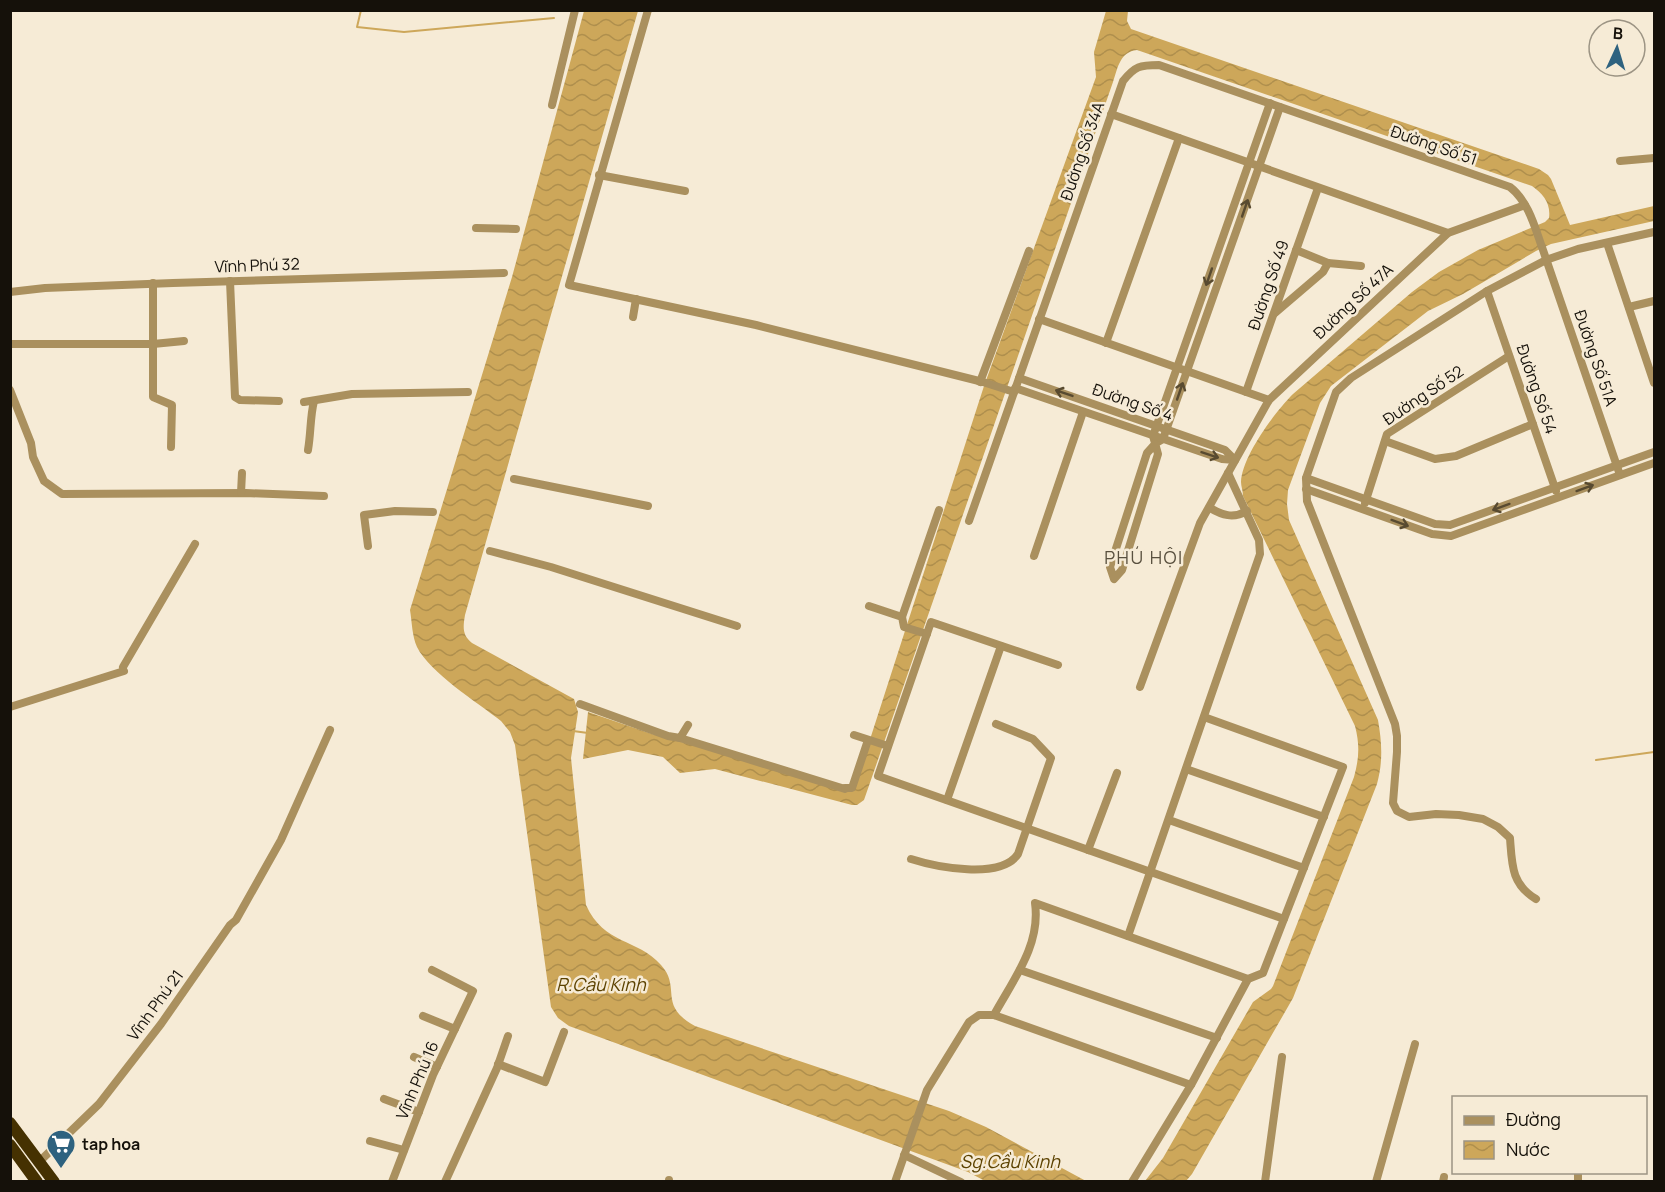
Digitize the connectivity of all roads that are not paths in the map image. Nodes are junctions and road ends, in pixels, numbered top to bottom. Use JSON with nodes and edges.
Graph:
{"nodes":[{"id":1,"x":575,"y":10,"type":"edge"},
{"id":2,"x":648,"y":10,"type":"edge"},
{"id":3,"x":1270,"y":103,"type":"junction"},
{"id":4,"x":552,"y":105,"type":"dead end"},
{"id":5,"x":1280,"y":107,"type":"junction"},
{"id":6,"x":1111,"y":114,"type":"junction"},
{"id":7,"x":1179,"y":138,"type":"junction"},
{"id":8,"x":1654,"y":158,"type":"edge"},
{"id":9,"x":1620,"y":161,"type":"dead end"},
{"id":10,"x":1249,"y":163,"type":"junction"},
{"id":11,"x":1259,"y":167,"type":"junction"},
{"id":12,"x":599,"y":174,"type":"junction"},
{"id":13,"x":1318,"y":188,"type":"junction"},
{"id":14,"x":685,"y":191,"type":"dead end"},
{"id":15,"x":1525,"y":205,"type":"junction"},
{"id":16,"x":476,"y":228,"type":"dead end"},
{"id":17,"x":516,"y":230,"type":"dead end"},
{"id":18,"x":1654,"y":232,"type":"edge"},
{"id":19,"x":1448,"y":234,"type":"junction"},
{"id":20,"x":1607,"y":243,"type":"junction"},
{"id":21,"x":1296,"y":250,"type":"junction"},
{"id":22,"x":1543,"y":250,"type":"joint"},
{"id":23,"x":1029,"y":251,"type":"dead end"},
{"id":24,"x":1546,"y":260,"type":"junction"},
{"id":25,"x":1328,"y":263,"type":"junction"},
{"id":26,"x":1361,"y":266,"type":"dead end"},
{"id":27,"x":504,"y":273,"type":"dead end"},
{"id":28,"x":230,"y":280,"type":"junction"},
{"id":29,"x":153,"y":284,"type":"junction"},
{"id":30,"x":1486,"y":291,"type":"junction"},
{"id":31,"x":10,"y":292,"type":"edge"},
{"id":32,"x":636,"y":299,"type":"junction"},
{"id":33,"x":1654,"y":301,"type":"edge"},
{"id":34,"x":1629,"y":307,"type":"junction"},
{"id":35,"x":1273,"y":315,"type":"junction"},
{"id":36,"x":633,"y":317,"type":"dead end"},
{"id":37,"x":1039,"y":319,"type":"junction"},
{"id":38,"x":184,"y":341,"type":"dead end"},
{"id":39,"x":1106,"y":343,"type":"junction"},
{"id":40,"x":10,"y":344,"type":"edge"},
{"id":41,"x":153,"y":344,"type":"junction"},
{"id":42,"x":1509,"y":356,"type":"junction"},
{"id":43,"x":1177,"y":368,"type":"junction"},
{"id":44,"x":1187,"y":371,"type":"junction"},
{"id":45,"x":1019,"y":378,"type":"junction"},
{"id":46,"x":982,"y":382,"type":"junction"},
{"id":47,"x":1654,"y":383,"type":"edge"},
{"id":48,"x":10,"y":390,"type":"edge"},
{"id":49,"x":1012,"y":390,"type":"junction"},
{"id":50,"x":468,"y":392,"type":"dead end"},
{"id":51,"x":1246,"y":392,"type":"junction"},
{"id":52,"x":1269,"y":400,"type":"junction"},
{"id":53,"x":279,"y":401,"type":"dead end"},
{"id":54,"x":314,"y":401,"type":"junction"},
{"id":55,"x":304,"y":402,"type":"dead end"},
{"id":56,"x":1083,"y":412,"type":"junction"},
{"id":57,"x":1533,"y":424,"type":"junction"},
{"id":58,"x":1156,"y":426,"type":"junction"},
{"id":59,"x":1166,"y":429,"type":"junction"},
{"id":60,"x":1157,"y":439,"type":"junction"},
{"id":61,"x":1385,"y":441,"type":"junction"},
{"id":62,"x":171,"y":447,"type":"dead end"},
{"id":63,"x":308,"y":450,"type":"dead end"},
{"id":64,"x":1654,"y":452,"type":"edge"},
{"id":65,"x":1235,"y":460,"type":"junction"},
{"id":66,"x":1654,"y":463,"type":"edge"},
{"id":67,"x":1617,"y":465,"type":"junction"},
{"id":68,"x":242,"y":473,"type":"dead end"},
{"id":69,"x":1228,"y":473,"type":"junction"},
{"id":70,"x":1620,"y":475,"type":"junction"},
{"id":71,"x":1306,"y":478,"type":"junction"},
{"id":72,"x":514,"y":479,"type":"dead end"},
{"id":73,"x":1555,"y":487,"type":"junction"},
{"id":74,"x":1306,"y":489,"type":"junction"},
{"id":75,"x":241,"y":493,"type":"junction"},
{"id":76,"x":324,"y":496,"type":"dead end"},
{"id":77,"x":1558,"y":497,"type":"junction"},
{"id":78,"x":1366,"y":500,"type":"junction"},
{"id":79,"x":648,"y":506,"type":"dead end"},
{"id":80,"x":1210,"y":508,"type":"junction"},
{"id":81,"x":939,"y":510,"type":"dead end"},
{"id":82,"x":1363,"y":510,"type":"junction"},
{"id":83,"x":433,"y":512,"type":"dead end"},
{"id":84,"x":1247,"y":512,"type":"junction"},
{"id":85,"x":969,"y":521,"type":"dead end"},
{"id":86,"x":195,"y":544,"type":"dead end"},
{"id":87,"x":368,"y":546,"type":"dead end"},
{"id":88,"x":490,"y":551,"type":"dead end"},
{"id":89,"x":1034,"y":556,"type":"dead end"},
{"id":90,"x":869,"y":606,"type":"dead end"},
{"id":91,"x":902,"y":617,"type":"junction"},
{"id":92,"x":737,"y":626,"type":"dead end"},
{"id":93,"x":925,"y":633,"type":"junction"},
{"id":94,"x":1001,"y":646,"type":"junction"},
{"id":95,"x":1058,"y":664,"type":"dead end"},
{"id":96,"x":1140,"y":687,"type":"dead end"},
{"id":97,"x":580,"y":704,"type":"dead end"},
{"id":98,"x":10,"y":707,"type":"edge"},
{"id":99,"x":1204,"y":717,"type":"junction"},
{"id":100,"x":996,"y":724,"type":"dead end"},
{"id":101,"x":688,"y":725,"type":"dead end"},
{"id":102,"x":330,"y":730,"type":"dead end"},
{"id":103,"x":854,"y":735,"type":"dead end"},
{"id":104,"x":680,"y":738,"type":"junction"},
{"id":105,"x":869,"y":740,"type":"junction"},
{"id":106,"x":886,"y":745,"type":"junction"},
{"id":107,"x":1186,"y":769,"type":"junction"},
{"id":108,"x":1117,"y":773,"type":"dead end"},
{"id":109,"x":947,"y":800,"type":"junction"},
{"id":110,"x":1324,"y":817,"type":"junction"},
{"id":111,"x":1168,"y":820,"type":"junction"},
{"id":112,"x":1027,"y":828,"type":"junction"},
{"id":113,"x":1088,"y":850,"type":"junction"},
{"id":114,"x":910,"y":859,"type":"dead end"},
{"id":115,"x":1304,"y":868,"type":"junction"},
{"id":116,"x":1150,"y":872,"type":"junction"},
{"id":117,"x":1536,"y":899,"type":"dead end"},
{"id":118,"x":1284,"y":919,"type":"junction"},
{"id":119,"x":1128,"y":936,"type":"junction"},
{"id":120,"x":432,"y":970,"type":"dead end"},
{"id":121,"x":1020,"y":970,"type":"junction"},
{"id":122,"x":1248,"y":979,"type":"junction"},
{"id":123,"x":994,"y":1015,"type":"junction"},
{"id":124,"x":423,"y":1016,"type":"dead end"},
{"id":125,"x":455,"y":1029,"type":"junction"},
{"id":126,"x":564,"y":1032,"type":"dead end"},
{"id":127,"x":508,"y":1036,"type":"dead end"},
{"id":128,"x":1216,"y":1038,"type":"junction"},
{"id":129,"x":1415,"y":1044,"type":"dead end"},
{"id":130,"x":414,"y":1056,"type":"dead end"},
{"id":131,"x":1282,"y":1057,"type":"dead end"},
{"id":132,"x":498,"y":1064,"type":"junction"},
{"id":133,"x":437,"y":1067,"type":"junction"},
{"id":134,"x":1191,"y":1085,"type":"junction"},
{"id":135,"x":384,"y":1100,"type":"dead end"},
{"id":136,"x":419,"y":1112,"type":"junction"},
{"id":137,"x":10,"y":1123,"type":"edge"},
{"id":138,"x":370,"y":1141,"type":"dead end"},
{"id":139,"x":10,"y":1145,"type":"edge"},
{"id":140,"x":404,"y":1150,"type":"junction"},
{"id":141,"x":905,"y":1152,"type":"junction"},
{"id":142,"x":40,"y":1161,"type":"junction"},
{"id":143,"x":33,"y":1176,"type":"edge"},
{"id":144,"x":54,"y":1182,"type":"edge"},
{"id":145,"x":392,"y":1182,"type":"edge"},
{"id":146,"x":445,"y":1182,"type":"edge"},
{"id":147,"x":895,"y":1182,"type":"edge"},
{"id":148,"x":961,"y":1182,"type":"edge"},
{"id":149,"x":1132,"y":1182,"type":"edge"},
{"id":150,"x":1265,"y":1182,"type":"edge"},
{"id":151,"x":1376,"y":1182,"type":"edge"}],
"edges":[{"from":1,"to":4,"type":"street"},
{"from":2,"to":12,"type":"street"},
{"from":3,"to":5,"type":"street","name":"Đường Số 34A"},
{"from":3,"to":6,"type":"street","name":"Đường Số 34A"},
{"from":3,"to":10,"type":"street"},
{"from":5,"to":11,"type":"street"},
{"from":5,"to":15,"type":"street","name":"Đường Số 51"},
{"from":6,"to":7,"type":"street"},
{"from":6,"to":37,"type":"street","name":"Đường Số 34A"},
{"from":7,"to":10,"type":"street"},
{"from":7,"to":39,"type":"street"},
{"from":8,"to":9,"type":"street"},
{"from":10,"to":11,"type":"street"},
{"from":10,"to":43,"type":"street","one_way":true},
{"from":11,"to":13,"type":"street"},
{"from":44,"to":11,"type":"street","one_way":true},
{"from":12,"to":14,"type":"street"},
{"from":12,"to":32,"type":"street"},
{"from":13,"to":19,"type":"street"},
{"from":13,"to":21,"type":"street","name":"Đường Số 49"},
{"from":15,"to":19,"type":"street","name":"Đường Số 47A"},
{"from":15,"to":22,"type":"street","name":"Đường Số 51"},
{"from":16,"to":17,"type":"street"},
{"from":18,"to":20,"type":"street"},
{"from":19,"to":52,"type":"street","name":"Đường Số 47A"},
{"from":20,"to":24,"type":"street"},
{"from":20,"to":34,"type":"street"},
{"from":21,"to":25,"type":"street"},
{"from":21,"to":35,"type":"street","name":"Đường Số 49"},
{"from":22,"to":24,"type":"street","name":"Đường Số 51A"},
{"from":23,"to":46,"type":"street"},
{"from":24,"to":30,"type":"street"},
{"from":24,"to":67,"type":"street","name":"Đường Số 51A"},
{"from":25,"to":26,"type":"street"},
{"from":25,"to":35,"type":"street"},
{"from":27,"to":28,"type":"street","name":"Vĩnh Phú 32"},
{"from":28,"to":29,"type":"street","name":"Vĩnh Phú 32"},
{"from":28,"to":53,"type":"street"},
{"from":29,"to":31,"type":"street","name":"Vĩnh Phú 32"},
{"from":29,"to":41,"type":"street"},
{"from":30,"to":42,"type":"street","name":"Đường Số 54"},
{"from":30,"to":71,"type":"street"},
{"from":32,"to":36,"type":"street"},
{"from":32,"to":46,"type":"street"},
{"from":33,"to":34,"type":"street"},
{"from":34,"to":47,"type":"street"},
{"from":35,"to":51,"type":"street","name":"Đường Số 49"},
{"from":37,"to":39,"type":"street"},
{"from":37,"to":45,"type":"street","name":"Đường Số 34A"},
{"from":38,"to":41,"type":"street"},
{"from":39,"to":43,"type":"street"},
{"from":40,"to":41,"type":"street"},
{"from":41,"to":62,"type":"street"},
{"from":42,"to":57,"type":"street","name":"Đường Số 54"},
{"from":42,"to":61,"type":"street","name":"Đường Số 52"},
{"from":43,"to":44,"type":"street"},
{"from":43,"to":58,"type":"street"},
{"from":44,"to":51,"type":"street"},
{"from":59,"to":44,"type":"street","one_way":true},
{"from":45,"to":49,"type":"street","name":"Đường Số 34A"},
{"from":58,"to":45,"type":"street","name":"Đường Số 4","one_way":true},
{"from":46,"to":49,"type":"street"},
{"from":48,"to":75,"type":"street"},
{"from":49,"to":56,"type":"street"},
{"from":49,"to":85,"type":"street","name":"Đường Số 34A"},
{"from":50,"to":54,"type":"street"},
{"from":51,"to":52,"type":"street"},
{"from":52,"to":65,"type":"street","name":"Đường Số 47A"},
{"from":54,"to":55,"type":"street"},
{"from":54,"to":63,"type":"street"},
{"from":56,"to":60,"type":"street"},
{"from":56,"to":89,"type":"street"},
{"from":57,"to":61,"type":"street"},
{"from":57,"to":73,"type":"street","name":"Đường Số 54"},
{"from":58,"to":59,"type":"street","name":"Đường Số 4"},
{"from":58,"to":60,"type":"street"},
{"from":59,"to":60,"type":"street"},
{"from":59,"to":65,"type":"street","name":"Đường Số 4"},
{"from":60,"to":60,"type":"street"},
{"from":60,"to":65,"type":"street","one_way":true},
{"from":61,"to":78,"type":"street","name":"Đường Số 52"},
{"from":64,"to":67,"type":"street"},
{"from":65,"to":69,"type":"street","name":"Đường Số 47A"},
{"from":66,"to":70,"type":"street"},
{"from":67,"to":70,"type":"street","name":"Đường Số 51A"},
{"from":67,"to":73,"type":"street"},
{"from":68,"to":75,"type":"street"},
{"from":69,"to":80,"type":"street","name":"Đường Số 47A"},
{"from":69,"to":84,"type":"street"},
{"from":77,"to":70,"type":"street","one_way":true},
{"from":71,"to":74,"type":"street"},
{"from":71,"to":78,"type":"street"},
{"from":72,"to":79,"type":"street"},
{"from":73,"to":77,"type":"street","name":"Đường Số 54"},
{"from":73,"to":78,"type":"street","one_way":true},
{"from":74,"to":82,"type":"street"},
{"from":74,"to":117,"type":"street"},
{"from":75,"to":76,"type":"street"},
{"from":82,"to":77,"type":"street","one_way":true},
{"from":78,"to":82,"type":"street","name":"Đường Số 52"},
{"from":80,"to":84,"type":"street"},
{"from":80,"to":96,"type":"street","name":"Đường Số 47A"},
{"from":81,"to":91,"type":"street"},
{"from":83,"to":87,"type":"street"},
{"from":84,"to":99,"type":"street"},
{"from":86,"to":98,"type":"street"},
{"from":88,"to":92,"type":"street"},
{"from":90,"to":91,"type":"street"},
{"from":91,"to":93,"type":"street"},
{"from":93,"to":94,"type":"street"},
{"from":93,"to":106,"type":"street"},
{"from":94,"to":95,"type":"street"},
{"from":94,"to":109,"type":"street"},
{"from":97,"to":104,"type":"street"},
{"from":99,"to":107,"type":"street"},
{"from":99,"to":110,"type":"street"},
{"from":100,"to":112,"type":"street"},
{"from":101,"to":104,"type":"street"},
{"from":102,"to":142,"type":"street","name":"Vĩnh Phú 21"},
{"from":103,"to":105,"type":"street"},
{"from":104,"to":105,"type":"street"},
{"from":105,"to":106,"type":"street"},
{"from":106,"to":109,"type":"street"},
{"from":107,"to":110,"type":"street"},
{"from":107,"to":111,"type":"street"},
{"from":108,"to":113,"type":"street"},
{"from":109,"to":112,"type":"street"},
{"from":110,"to":115,"type":"street"},
{"from":111,"to":115,"type":"street"},
{"from":111,"to":116,"type":"street"},
{"from":112,"to":113,"type":"street"},
{"from":112,"to":114,"type":"street"},
{"from":113,"to":116,"type":"street"},
{"from":115,"to":118,"type":"street"},
{"from":116,"to":118,"type":"street"},
{"from":116,"to":119,"type":"street"},
{"from":118,"to":122,"type":"street"},
{"from":119,"to":121,"type":"street"},
{"from":119,"to":122,"type":"street"},
{"from":120,"to":125,"type":"street","name":"Vĩnh Phú 16"},
{"from":121,"to":123,"type":"street"},
{"from":121,"to":128,"type":"street"},
{"from":122,"to":128,"type":"street"},
{"from":123,"to":134,"type":"street"},
{"from":123,"to":141,"type":"street"},
{"from":124,"to":125,"type":"street"},
{"from":125,"to":133,"type":"street","name":"Vĩnh Phú 16"},
{"from":126,"to":132,"type":"street"},
{"from":127,"to":132,"type":"street"},
{"from":128,"to":134,"type":"street"},
{"from":129,"to":151,"type":"street"},
{"from":130,"to":133,"type":"street"},
{"from":131,"to":150,"type":"street"},
{"from":132,"to":146,"type":"street"},
{"from":133,"to":136,"type":"street","name":"Vĩnh Phú 16"},
{"from":134,"to":149,"type":"street"},
{"from":135,"to":136,"type":"street"},
{"from":136,"to":140,"type":"street","name":"Vĩnh Phú 16"},
{"from":137,"to":142,"type":"highway"},
{"from":138,"to":140,"type":"street"},
{"from":139,"to":143,"type":"highway"},
{"from":140,"to":145,"type":"street","name":"Vĩnh Phú 16"},
{"from":141,"to":147,"type":"street"},
{"from":141,"to":148,"type":"street"},
{"from":142,"to":143,"type":"highway"},
{"from":142,"to":144,"type":"highway"}]}
